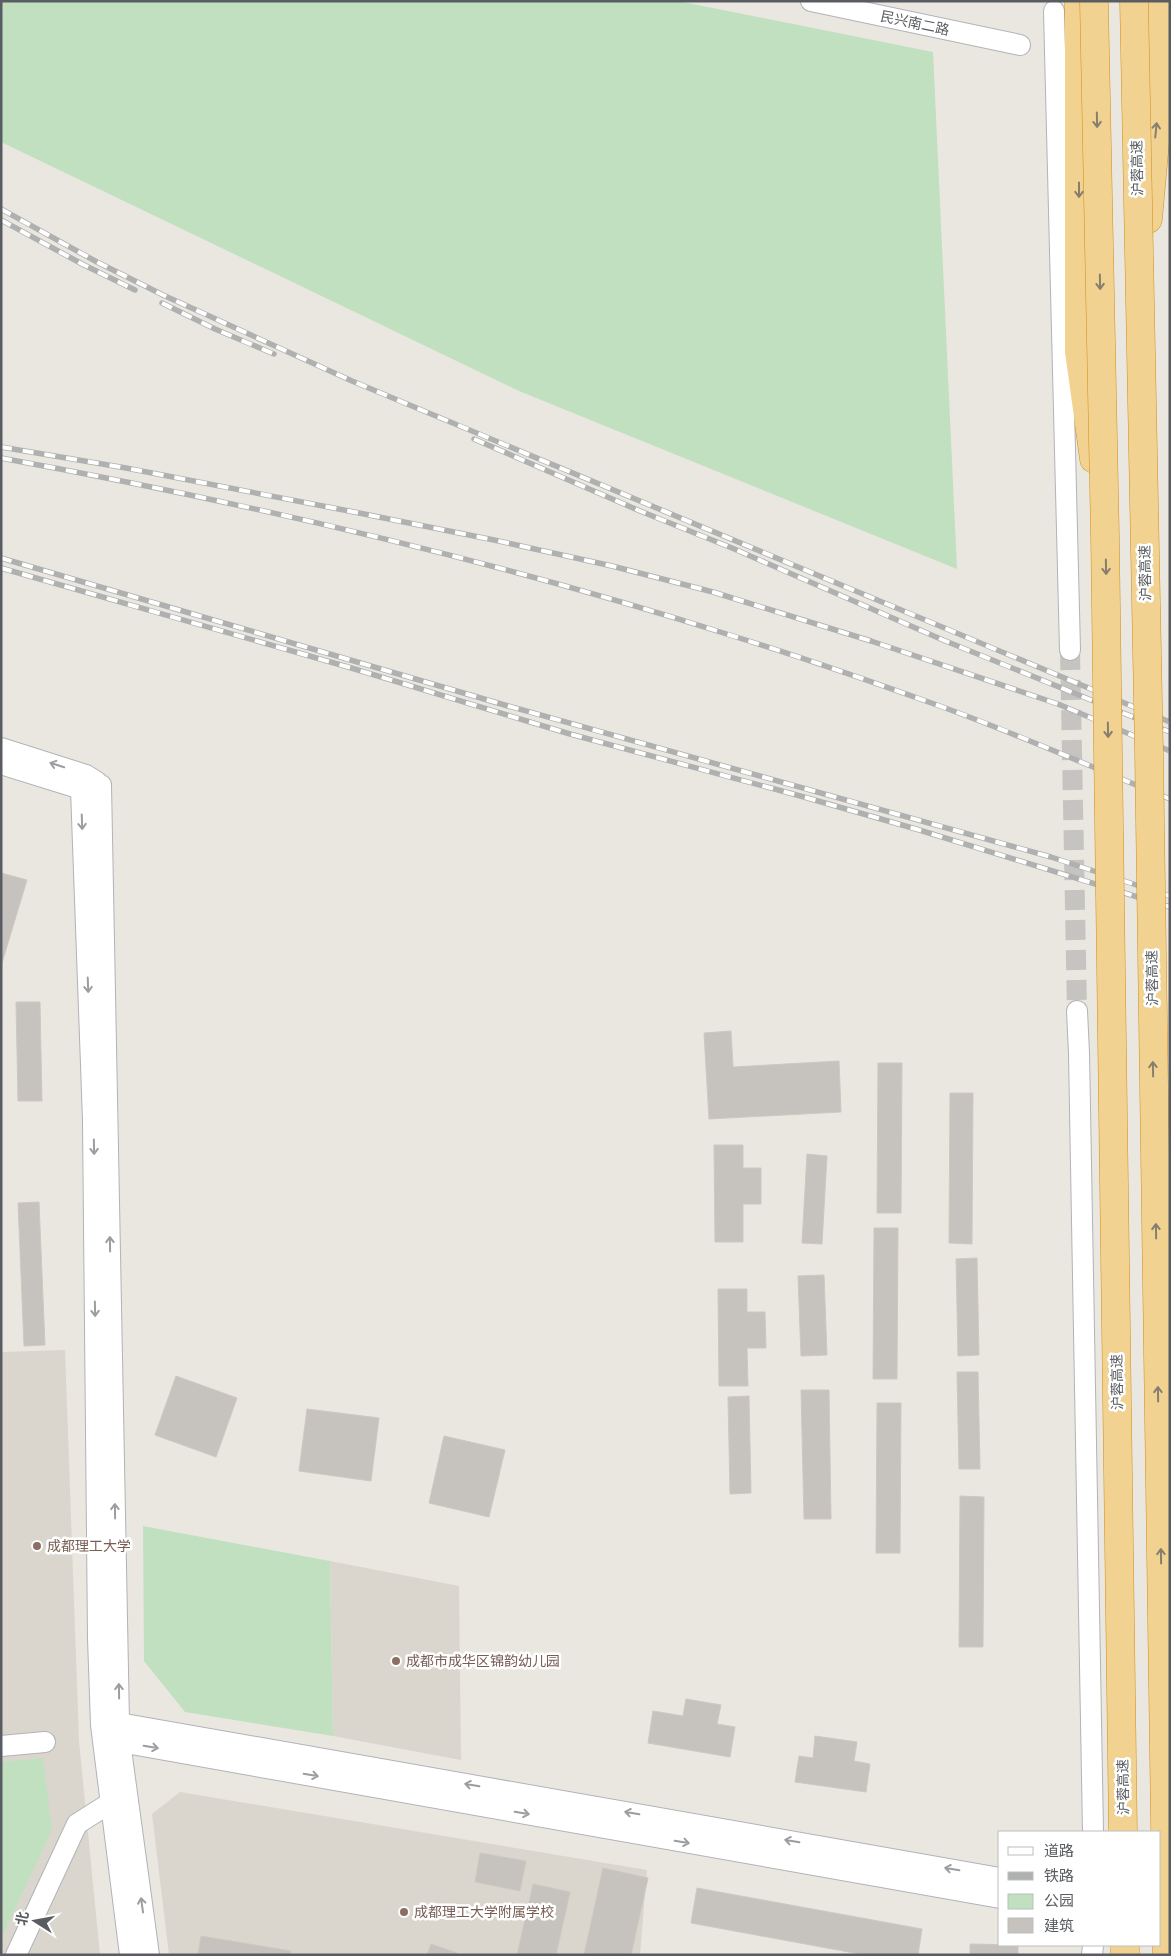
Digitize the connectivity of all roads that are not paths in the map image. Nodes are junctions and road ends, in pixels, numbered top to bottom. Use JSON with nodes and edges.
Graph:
{"nodes":[{"id":1,"x":811,"y":1,"type":"edge"},
{"id":2,"x":1094,"y":1,"type":"edge"},
{"id":3,"x":1134,"y":1,"type":"edge"},
{"id":4,"x":1162,"y":1,"type":"edge"},
{"id":5,"x":1067,"y":6,"type":"edge"},
{"id":6,"x":1020,"y":45,"type":"dead end"},
{"id":7,"x":1140,"y":300,"type":"junction"},
{"id":8,"x":1106,"y":536,"type":"junction"},
{"id":9,"x":1070,"y":650,"type":"tunnel mouth"},
{"id":10,"x":1,"y":748,"type":"edge"},
{"id":11,"x":1,"y":764,"type":"edge"},
{"id":12,"x":89,"y":783,"type":"junction"},
{"id":13,"x":1077,"y":1011,"type":"tunnel mouth"},
{"id":14,"x":111,"y":1733,"type":"junction"},
{"id":15,"x":45,"y":1742,"type":"dead end"},
{"id":16,"x":1,"y":1746,"type":"edge"},
{"id":17,"x":110,"y":1803,"type":"junction"},
{"id":18,"x":1093,"y":1831,"type":"edge"},
{"id":19,"x":1123,"y":1831,"type":"edge"},
{"id":20,"x":998,"y":1878,"type":"edge"},
{"id":21,"x":998,"y":1898,"type":"edge"},
{"id":22,"x":142,"y":1954,"type":"edge"},
{"id":23,"x":16,"y":1955,"type":"edge"},
{"id":24,"x":1167,"y":1955,"type":"edge"}],
"edges":[{"from":1,"to":6,"type":"street","name":"民兴南二路"},
{"from":2,"to":8,"type":"highway","name":"沪蓉高速","one_way":true,"bridge":true},
{"from":3,"to":7,"type":"highway","name":"沪蓉高速","bridge":true},
{"from":7,"to":4,"type":"highway","one_way":true,"bridge":true},
{"from":5,"to":8,"type":"highway","one_way":true,"bridge":true},
{"from":5,"to":9,"type":"street"},
{"from":24,"to":7,"type":"highway","name":"沪蓉高速","one_way":true,"bridge":true},
{"from":8,"to":19,"type":"highway","name":"沪蓉高速","one_way":true,"bridge":true},
{"from":12,"to":10,"type":"street","one_way":true},
{"from":11,"to":12,"type":"street"},
{"from":12,"to":14,"type":"street"},
{"from":13,"to":18,"type":"street"},
{"from":14,"to":17,"type":"street"},
{"from":20,"to":14,"type":"street","one_way":true},
{"from":14,"to":21,"type":"street","one_way":true},
{"from":22,"to":14,"type":"street","one_way":true},
{"from":15,"to":16,"type":"street"},
{"from":17,"to":22,"type":"street"},
{"from":17,"to":23,"type":"street"}]}
